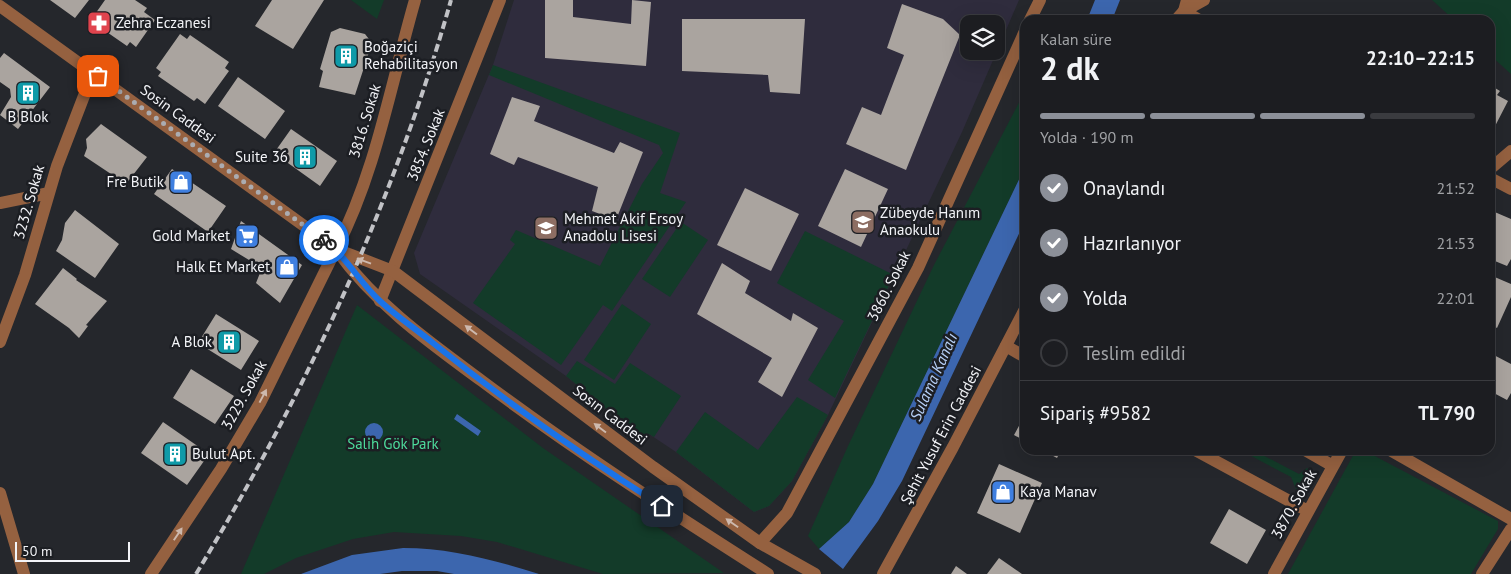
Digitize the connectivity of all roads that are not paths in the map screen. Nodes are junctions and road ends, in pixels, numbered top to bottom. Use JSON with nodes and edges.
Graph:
{"nodes":[{"id":1,"x":415,"y":0,"type":"edge"},
{"id":2,"x":500,"y":0,"type":"edge"},
{"id":3,"x":1040,"y":0,"type":"edge"},
{"id":4,"x":1204,"y":0,"type":"edge"},
{"id":5,"x":0,"y":6,"type":"edge"},
{"id":6,"x":1183,"y":10,"type":"edge"},
{"id":7,"x":1032,"y":15,"type":"edge"},
{"id":8,"x":1020,"y":42,"type":"edge"},
{"id":9,"x":98,"y":76,"type":"junction"},
{"id":10,"x":1511,"y":151,"type":"edge"},
{"id":11,"x":1495,"y":165,"type":"edge"},
{"id":12,"x":1495,"y":181,"type":"edge"},
{"id":13,"x":1511,"y":189,"type":"edge"},
{"id":14,"x":49,"y":193,"type":"junction"},
{"id":15,"x":0,"y":203,"type":"edge"},
{"id":16,"x":336,"y":249,"type":"junction"},
{"id":17,"x":393,"y":271,"type":"junction"},
{"id":18,"x":380,"y":301,"type":"junction"},
{"id":19,"x":1020,"y":319,"type":"edge"},
{"id":20,"x":0,"y":342,"type":"edge"},
{"id":21,"x":1006,"y":346,"type":"junction"},
{"id":22,"x":1020,"y":354,"type":"edge"},
{"id":23,"x":1204,"y":455,"type":"edge"},
{"id":24,"x":1314,"y":455,"type":"edge"},
{"id":25,"x":1339,"y":455,"type":"edge"},
{"id":26,"x":1399,"y":455,"type":"edge"},
{"id":27,"x":1333,"y":466,"type":"junction"},
{"id":28,"x":0,"y":494,"type":"edge"},
{"id":29,"x":1308,"y":511,"type":"junction"},
{"id":30,"x":1511,"y":519,"type":"edge"},
{"id":31,"x":1511,"y":529,"type":"edge"},
{"id":32,"x":760,"y":543,"type":"junction"},
{"id":33,"x":24,"y":574,"type":"edge"},
{"id":34,"x":151,"y":574,"type":"edge"},
{"id":35,"x":768,"y":574,"type":"edge"},
{"id":36,"x":814,"y":574,"type":"edge"},
{"id":37,"x":883,"y":574,"type":"edge"},
{"id":38,"x":1274,"y":574,"type":"edge"},
{"id":39,"x":1482,"y":574,"type":"edge"}],
"edges":[{"from":1,"to":16,"type":"street","name":"3816. Sokak"},
{"from":2,"to":17,"type":"street","name":"3854. Sokak"},
{"from":3,"to":7,"type":"street"},
{"from":4,"to":6,"type":"street"},
{"from":5,"to":9,"type":"street","name":"Sosin Caddesi"},
{"from":8,"to":32,"type":"street","name":"3860. Sokak"},
{"from":9,"to":14,"type":"street","name":"3232. Sokak"},
{"from":9,"to":16,"type":"street","name":"Sosin Caddesi"},
{"from":10,"to":11,"type":"street"},
{"from":12,"to":13,"type":"street"},
{"from":14,"to":15,"type":"street"},
{"from":14,"to":20,"type":"street","name":"3232. Sokak"},
{"from":17,"to":16,"type":"street","name":"Sosın Caddesi","one_way":true},
{"from":16,"to":18,"type":"street"},
{"from":34,"to":16,"type":"street","name":"3229. Sokak","one_way":true},
{"from":17,"to":18,"type":"street","name":"3854. Sokak"},
{"from":32,"to":17,"type":"street","name":"Sosın Caddesi","one_way":true},
{"from":18,"to":35,"type":"street"},
{"from":19,"to":21,"type":"street","name":"Şehit Yusuf Erin Caddesi"},
{"from":21,"to":22,"type":"street"},
{"from":21,"to":37,"type":"street","name":"Şehit Yusuf Erin Caddesi"},
{"from":23,"to":29,"type":"street"},
{"from":24,"to":27,"type":"street"},
{"from":25,"to":27,"type":"street","name":"3870. Sokak"},
{"from":26,"to":30,"type":"street"},
{"from":27,"to":29,"type":"street","name":"3870. Sokak"},
{"from":28,"to":33,"type":"street"},
{"from":29,"to":38,"type":"street","name":"3870. Sokak"},
{"from":31,"to":39,"type":"street"},
{"from":32,"to":36,"type":"street","name":"Sosın Caddesi"}]}
